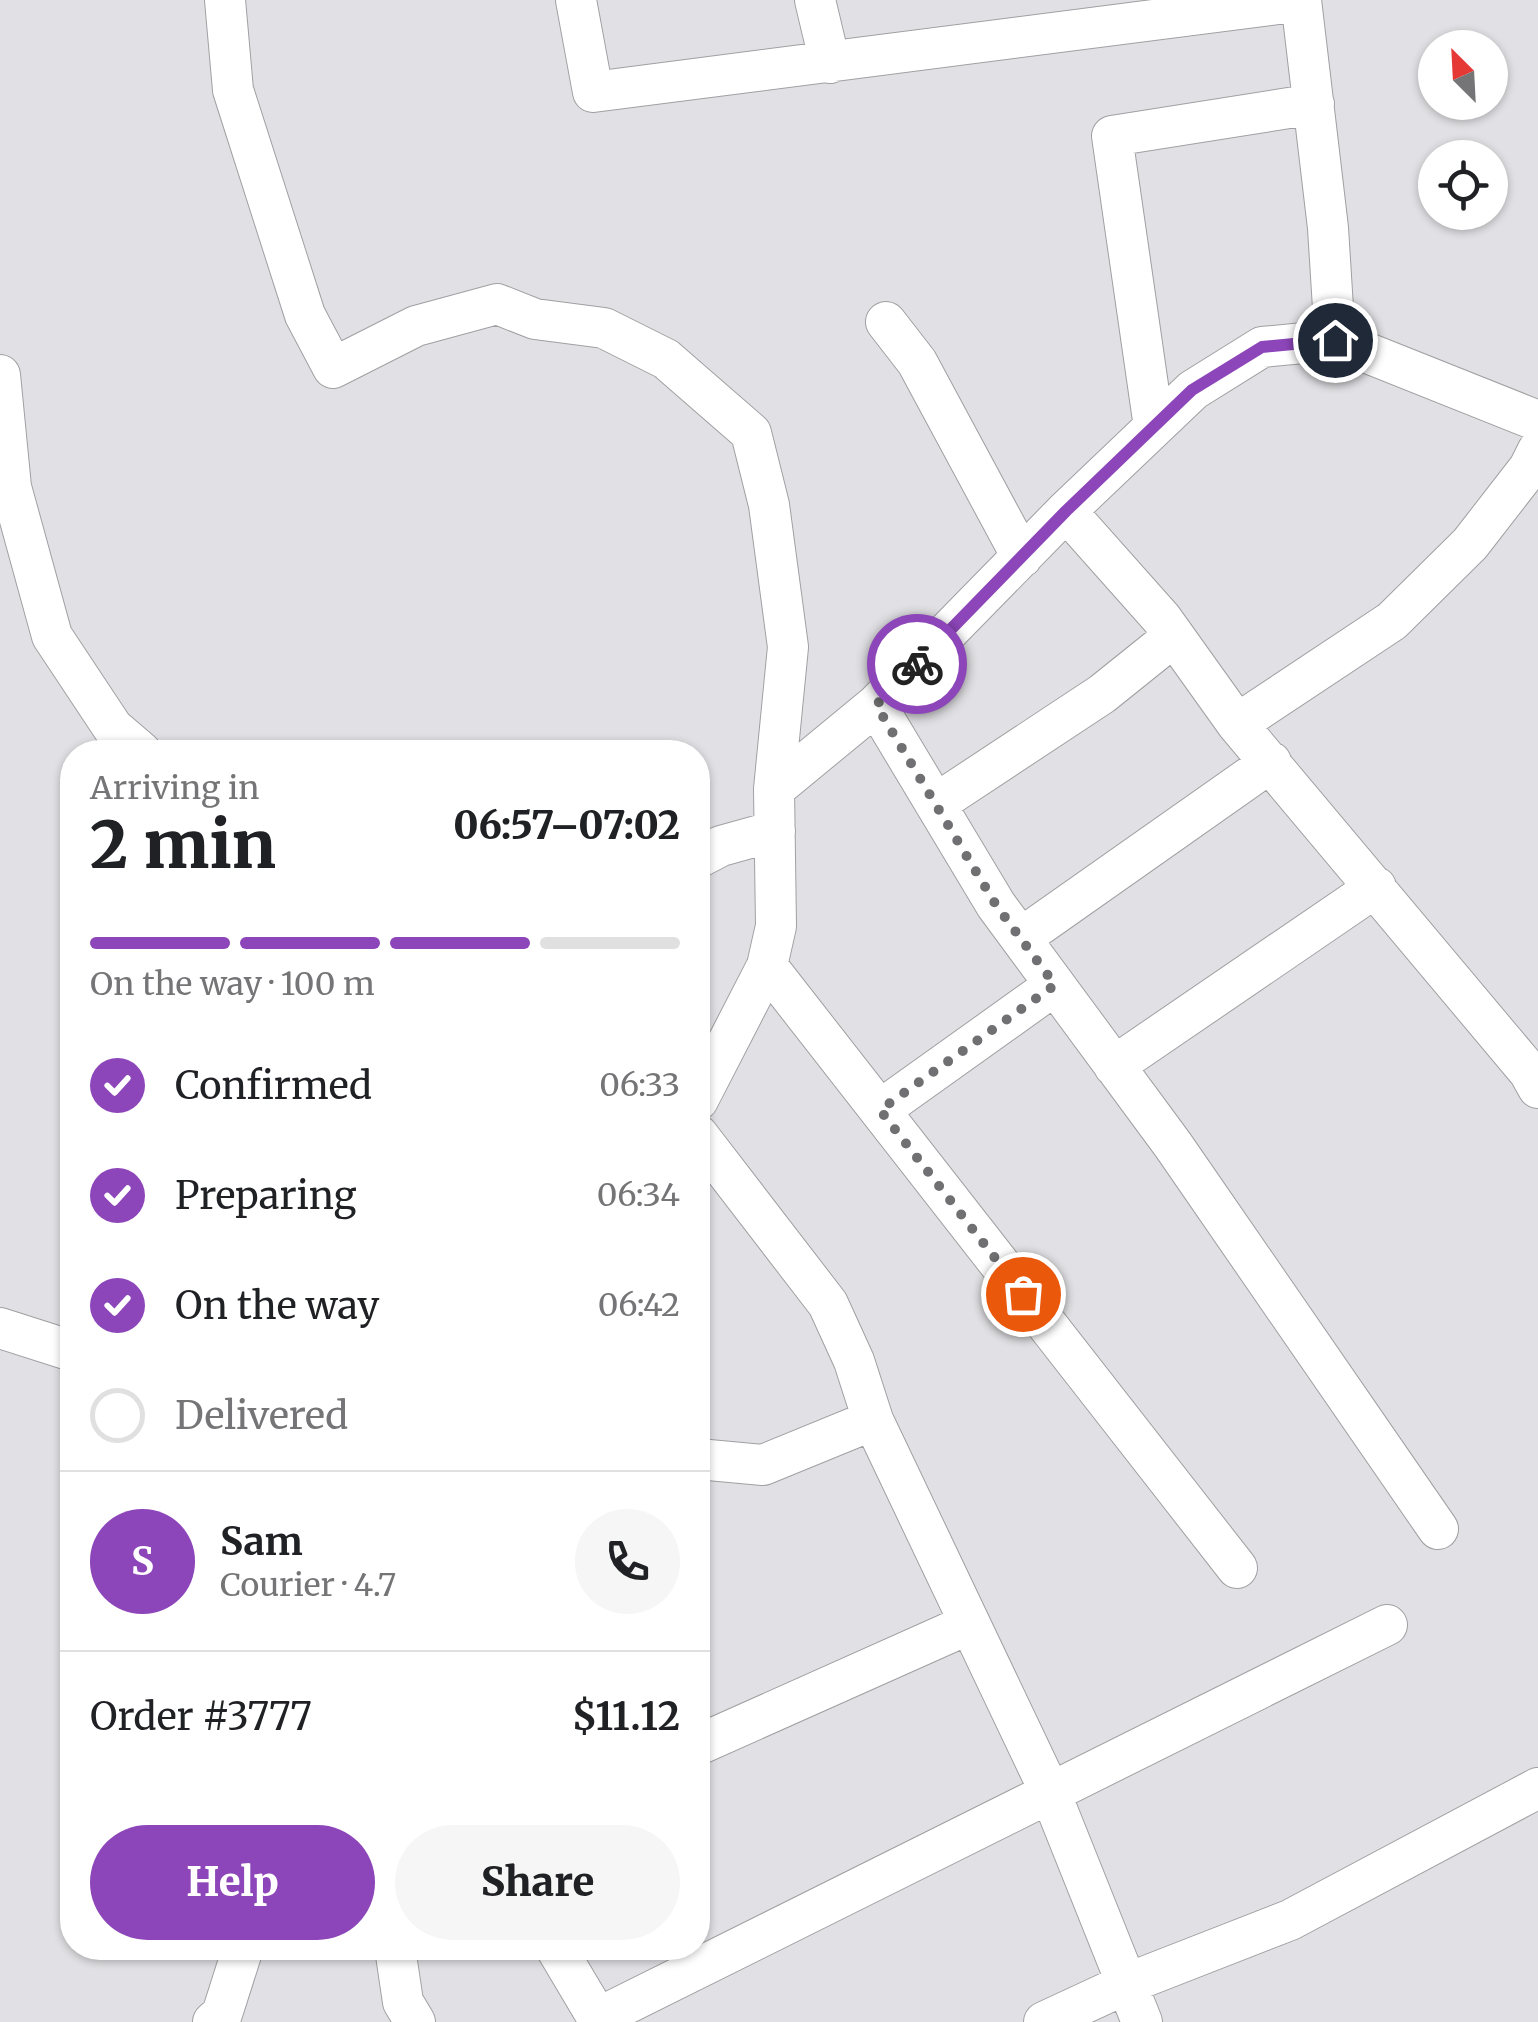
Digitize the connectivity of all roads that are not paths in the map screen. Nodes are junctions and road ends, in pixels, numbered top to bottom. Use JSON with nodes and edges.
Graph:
{"nodes":[{"id":1,"x":224,"y":0,"type":"edge"},
{"id":2,"x":576,"y":0,"type":"edge"},
{"id":3,"x":816,"y":0,"type":"edge"},
{"id":4,"x":1301,"y":0,"type":"edge"},
{"id":5,"x":1110,"y":13,"type":"edge"},
{"id":6,"x":830,"y":63,"type":"junction"},
{"id":7,"x":1314,"y":104,"type":"junction"},
{"id":8,"x":886,"y":322,"type":"dead end"},
{"id":9,"x":1335,"y":340,"type":"junction"},
{"id":10,"x":0,"y":375,"type":"edge"},
{"id":11,"x":1538,"y":421,"type":"edge"},
{"id":12,"x":1154,"y":427,"type":"junction"},
{"id":13,"x":1538,"y":450,"type":"edge"},
{"id":14,"x":1066,"y":511,"type":"junction"},
{"id":15,"x":1022,"y":557,"type":"junction"},
{"id":16,"x":1173,"y":636,"type":"junction"},
{"id":17,"x":876,"y":705,"type":"junction"},
{"id":18,"x":1237,"y":724,"type":"junction"},
{"id":19,"x":126,"y":740,"type":"edge"},
{"id":20,"x":1270,"y":762,"type":"junction"},
{"id":21,"x":774,"y":789,"type":"junction"},
{"id":22,"x":937,"y":803,"type":"junction"},
{"id":23,"x":774,"y":831,"type":"junction"},
{"id":24,"x":710,"y":851,"type":"edge"},
{"id":25,"x":1376,"y":886,"type":"junction"},
{"id":26,"x":1021,"y":938,"type":"junction"},
{"id":27,"x":768,"y":966,"type":"junction"},
{"id":28,"x":1055,"y":985,"type":"junction"},
{"id":29,"x":1114,"y":1066,"type":"junction"},
{"id":30,"x":710,"y":1077,"type":"edge"},
{"id":31,"x":1538,"y":1088,"type":"edge"},
{"id":32,"x":880,"y":1110,"type":"junction"},
{"id":33,"x":710,"y":1152,"type":"edge"},
{"id":34,"x":0,"y":1328,"type":"edge"},
{"id":35,"x":60,"y":1347,"type":"edge"},
{"id":36,"x":873,"y":1420,"type":"junction"},
{"id":37,"x":710,"y":1459,"type":"edge"},
{"id":38,"x":1438,"y":1529,"type":"dead end"},
{"id":39,"x":1237,"y":1568,"type":"dead end"},
{"id":40,"x":970,"y":1624,"type":"junction"},
{"id":41,"x":1387,"y":1625,"type":"dead end"},
{"id":42,"x":710,"y":1740,"type":"edge"},
{"id":43,"x":1538,"y":1788,"type":"edge"},
{"id":44,"x":1050,"y":1792,"type":"junction"},
{"id":45,"x":239,"y":1960,"type":"edge"},
{"id":46,"x":396,"y":1960,"type":"edge"},
{"id":47,"x":563,"y":1960,"type":"edge"},
{"id":48,"x":1126,"y":1984,"type":"junction"},
{"id":49,"x":221,"y":2019,"type":"edge"},
{"id":50,"x":599,"y":2020,"type":"edge"},
{"id":51,"x":415,"y":2022,"type":"edge"},
{"id":52,"x":1044,"y":2022,"type":"edge"},
{"id":53,"x":1142,"y":2022,"type":"edge"}],
"edges":[{"from":1,"to":21,"type":"street"},
{"from":2,"to":6,"type":"street"},
{"from":3,"to":6,"type":"street"},
{"from":4,"to":5,"type":"street"},
{"from":4,"to":7,"type":"street"},
{"from":5,"to":6,"type":"street"},
{"from":7,"to":9,"type":"street"},
{"from":7,"to":12,"type":"street"},
{"from":8,"to":15,"type":"street"},
{"from":9,"to":11,"type":"street"},
{"from":9,"to":12,"type":"street"},
{"from":10,"to":19,"type":"street"},
{"from":12,"to":14,"type":"street"},
{"from":13,"to":18,"type":"street"},
{"from":14,"to":15,"type":"street"},
{"from":14,"to":16,"type":"street"},
{"from":15,"to":17,"type":"street"},
{"from":16,"to":18,"type":"street"},
{"from":16,"to":22,"type":"street"},
{"from":17,"to":21,"type":"street"},
{"from":17,"to":22,"type":"street"},
{"from":18,"to":20,"type":"street"},
{"from":20,"to":25,"type":"street"},
{"from":20,"to":26,"type":"street"},
{"from":21,"to":23,"type":"street"},
{"from":22,"to":26,"type":"street"},
{"from":23,"to":24,"type":"street"},
{"from":23,"to":27,"type":"street"},
{"from":25,"to":29,"type":"street"},
{"from":25,"to":31,"type":"street"},
{"from":26,"to":28,"type":"street"},
{"from":27,"to":30,"type":"street"},
{"from":27,"to":32,"type":"street"},
{"from":28,"to":29,"type":"street"},
{"from":28,"to":32,"type":"street"},
{"from":29,"to":38,"type":"street"},
{"from":32,"to":39,"type":"street"},
{"from":33,"to":36,"type":"street"},
{"from":34,"to":35,"type":"street"},
{"from":36,"to":37,"type":"street"},
{"from":36,"to":40,"type":"street"},
{"from":40,"to":42,"type":"street"},
{"from":40,"to":44,"type":"street"},
{"from":41,"to":44,"type":"street"},
{"from":43,"to":48,"type":"street"},
{"from":44,"to":48,"type":"street"},
{"from":44,"to":50,"type":"street"},
{"from":45,"to":49,"type":"street"},
{"from":46,"to":51,"type":"street"},
{"from":47,"to":50,"type":"street"},
{"from":48,"to":52,"type":"street"},
{"from":48,"to":53,"type":"street"}]}
